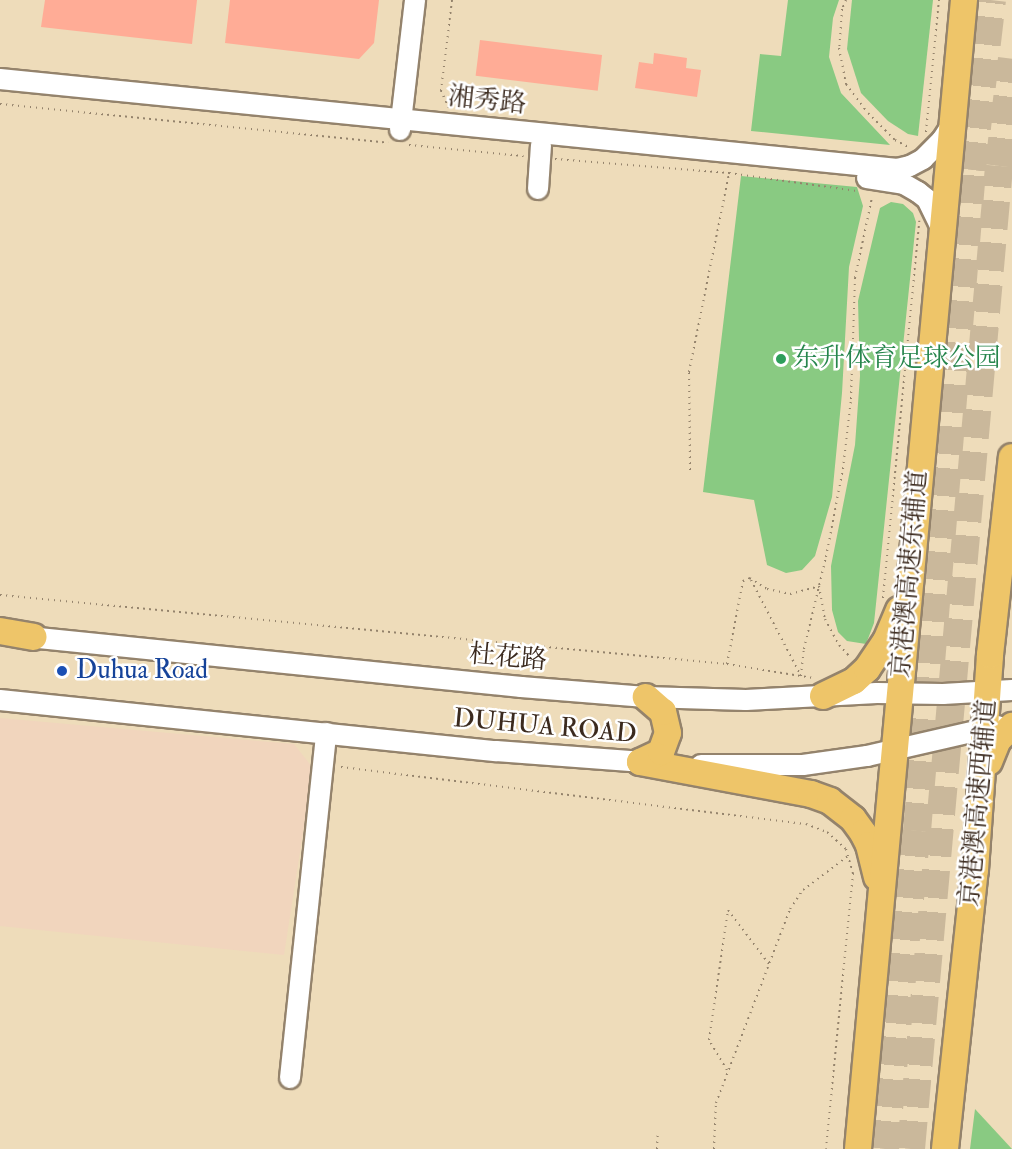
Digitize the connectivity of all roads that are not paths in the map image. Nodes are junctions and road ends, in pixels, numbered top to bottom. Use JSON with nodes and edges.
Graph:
{"nodes":[{"id":1,"x":415,"y":0,"type":"edge"},
{"id":2,"x":964,"y":0,"type":"edge"},
{"id":3,"x":0,"y":79,"type":"edge"},
{"id":4,"x":0,"y":91,"type":"edge"},
{"id":5,"x":401,"y":125,"type":"junction"},
{"id":6,"x":951,"y":126,"type":"junction"},
{"id":7,"x":540,"y":152,"type":"junction"},
{"id":8,"x":538,"y":189,"type":"dead end"},
{"id":9,"x":942,"y":230,"type":"junction"},
{"id":10,"x":1012,"y":457,"type":"edge"},
{"id":11,"x":909,"y":582,"type":"junction"},
{"id":12,"x":997,"y":596,"type":"junction"},
{"id":13,"x":0,"y":633,"type":"edge"},
{"id":14,"x":33,"y":637,"type":"joint"},
{"id":15,"x":1012,"y":651,"type":"edge"},
{"id":16,"x":820,"y":687,"type":"junction"},
{"id":17,"x":1000,"y":691,"type":"edge"},
{"id":18,"x":899,"y":693,"type":"junction"},
{"id":19,"x":646,"y":696,"type":"junction"},
{"id":20,"x":0,"y":700,"type":"edge"},
{"id":21,"x":40,"y":705,"type":"junction"},
{"id":22,"x":0,"y":708,"type":"edge"},
{"id":23,"x":1012,"y":724,"type":"edge"},
{"id":24,"x":987,"y":729,"type":"junction"},
{"id":25,"x":326,"y":734,"type":"junction"},
{"id":26,"x":894,"y":750,"type":"junction"},
{"id":27,"x":640,"y":762,"type":"junction"},
{"id":28,"x":981,"y":795,"type":"junction"},
{"id":29,"x":882,"y":904,"type":"junction"},
{"id":30,"x":290,"y":1078,"type":"dead end"},
{"id":31,"x":858,"y":1149,"type":"edge"},
{"id":32,"x":945,"y":1149,"type":"edge"}],
"edges":[{"from":1,"to":5,"type":"street"},
{"from":2,"to":6,"type":"main road","name":"京港澳高速东辅道"},
{"from":3,"to":5,"type":"street","name":"湘秀路"},
{"from":4,"to":5,"type":"street","name":"湘秀路"},
{"from":5,"to":6,"type":"street","name":"湘秀路"},
{"from":5,"to":7,"type":"street","name":"湘秀路"},
{"from":6,"to":9,"type":"main road","name":"京港澳高速东辅道"},
{"from":7,"to":8,"type":"street"},
{"from":7,"to":9,"type":"street","name":"湘秀路"},
{"from":9,"to":11,"type":"main road","name":"京港澳高速东辅道"},
{"from":10,"to":12,"type":"main road","name":"京港澳高速西辅道"},
{"from":11,"to":16,"type":"main road"},
{"from":11,"to":18,"type":"main road","name":"京港澳高速东辅道"},
{"from":12,"to":15,"type":"main road"},
{"from":12,"to":17,"type":"main road","name":"京港澳高速西辅道"},
{"from":13,"to":14,"type":"main road"},
{"from":14,"to":19,"type":"street","name":"杜花路"},
{"from":16,"to":18,"type":"street","name":"杜花路"},
{"from":16,"to":19,"type":"street","name":"杜花路"},
{"from":17,"to":18,"type":"street","name":"杜花路"},
{"from":17,"to":24,"type":"main road","name":"京港澳高速西辅道"},
{"from":18,"to":26,"type":"main road","name":"京港澳高速东辅道"},
{"from":19,"to":27,"type":"main road"},
{"from":20,"to":21,"type":"street","name":"DUHUA ROAD"},
{"from":21,"to":22,"type":"street"},
{"from":21,"to":25,"type":"street","name":"DUHUA ROAD"},
{"from":23,"to":24,"type":"street","name":"DUHUA ROAD"},
{"from":23,"to":28,"type":"main road"},
{"from":24,"to":26,"type":"street","name":"DUHUA ROAD"},
{"from":24,"to":28,"type":"main road","name":"京港澳高速西辅道"},
{"from":25,"to":27,"type":"street","name":"DUHUA ROAD"},
{"from":25,"to":30,"type":"street"},
{"from":26,"to":27,"type":"street","name":"DUHUA ROAD"},
{"from":26,"to":29,"type":"main road","name":"京港澳高速东辅道"},
{"from":27,"to":29,"type":"main road"},
{"from":28,"to":32,"type":"main road","name":"京港澳高速西辅道"},
{"from":29,"to":31,"type":"main road","name":"京港澳高速东辅道"}]}
